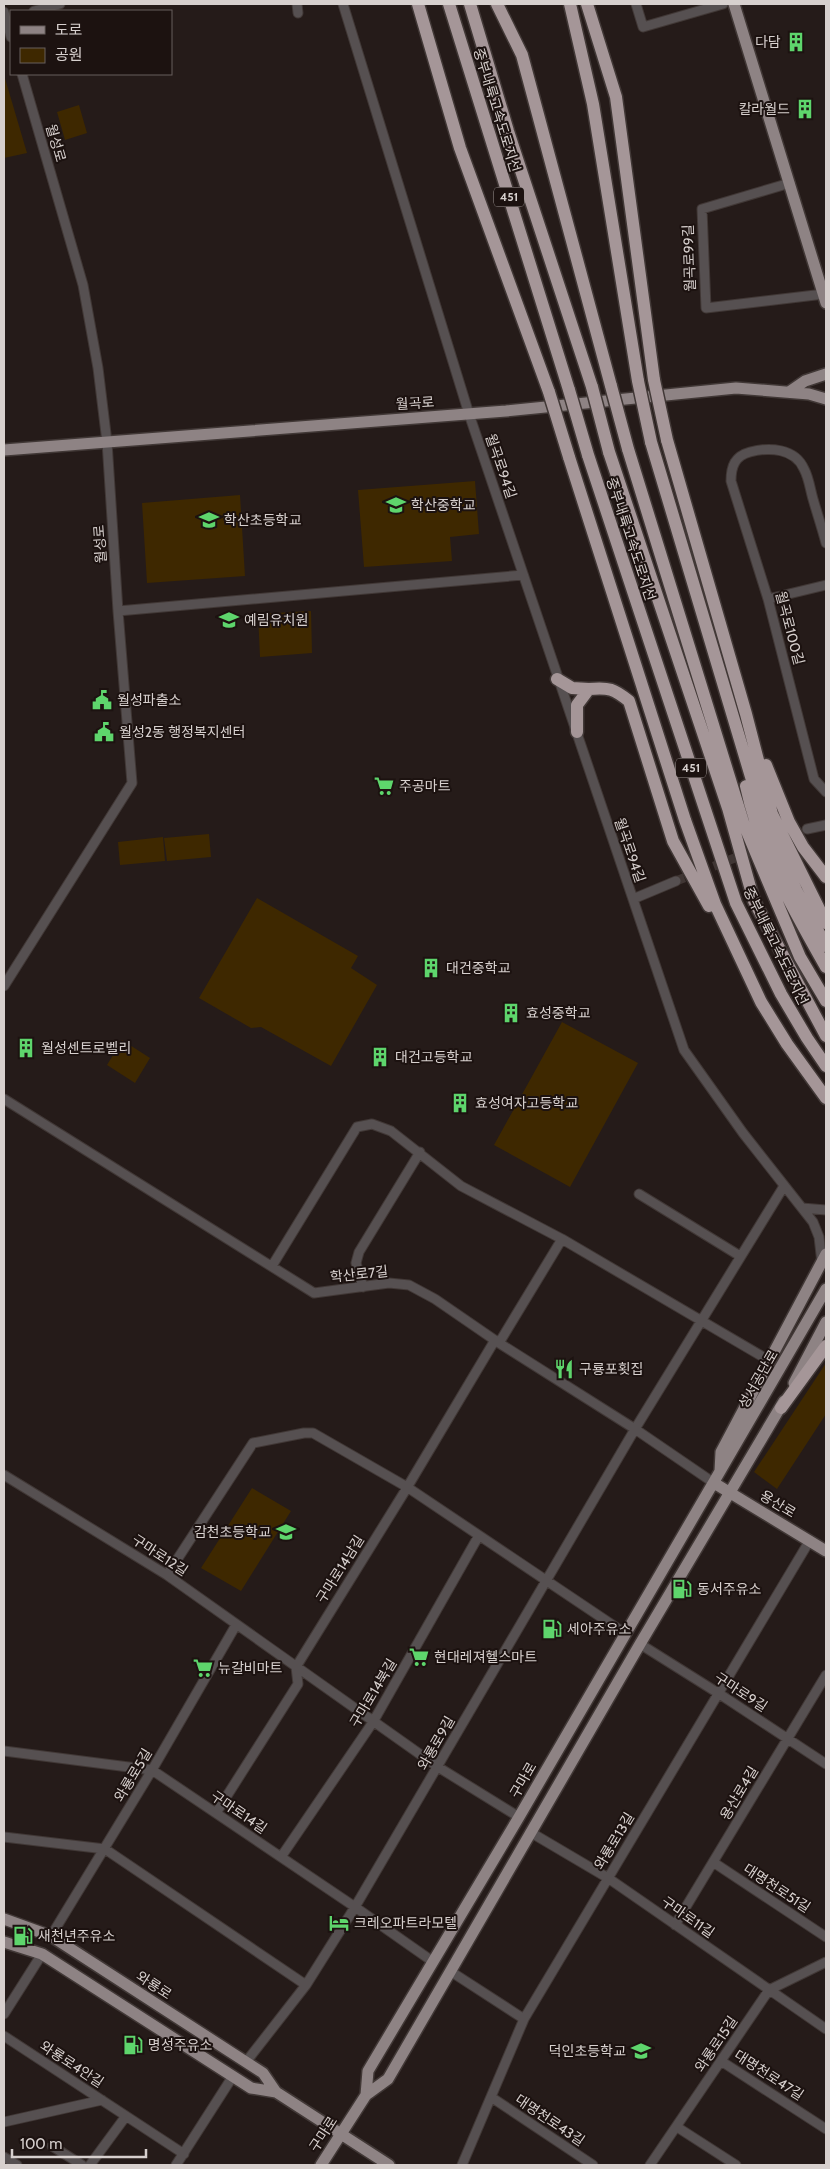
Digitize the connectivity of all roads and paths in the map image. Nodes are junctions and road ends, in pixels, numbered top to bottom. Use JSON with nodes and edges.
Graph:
{"nodes":[{"id":1,"x":60,"y":4,"type":"edge"},
{"id":2,"x":343,"y":4,"type":"edge"},
{"id":3,"x":418,"y":4,"type":"edge"},
{"id":4,"x":449,"y":4,"type":"edge"},
{"id":5,"x":470,"y":4,"type":"edge"},
{"id":6,"x":497,"y":4,"type":"edge"},
{"id":7,"x":570,"y":4,"type":"edge"},
{"id":8,"x":587,"y":4,"type":"edge"},
{"id":9,"x":636,"y":4,"type":"edge"},
{"id":10,"x":723,"y":4,"type":"edge"},
{"id":11,"x":734,"y":4,"type":"edge"},
{"id":12,"x":38,"y":10,"type":"edge"},
{"id":13,"x":6,"y":18,"type":"edge"},
{"id":14,"x":10,"y":33,"type":"edge"},
{"id":15,"x":22,"y":75,"type":"edge"},
{"id":16,"x":790,"y":183,"type":"junction"},
{"id":17,"x":825,"y":298,"type":"edge"},
{"id":18,"x":826,"y":374,"type":"edge"},
{"id":19,"x":789,"y":392,"type":"junction"},
{"id":20,"x":826,"y":399,"type":"edge"},
{"id":21,"x":469,"y":414,"type":"junction"},
{"id":22,"x":107,"y":442,"type":"junction"},
{"id":23,"x":4,"y":450,"type":"edge"},
{"id":24,"x":826,"y":543,"type":"edge"},
{"id":25,"x":523,"y":575,"type":"junction"},
{"id":26,"x":826,"y":586,"type":"edge"},
{"id":27,"x":768,"y":599,"type":"junction"},
{"id":28,"x":118,"y":611,"type":"junction"},
{"id":29,"x":557,"y":679,"type":"junction"},
{"id":30,"x":589,"y":690,"type":"junction"},
{"id":31,"x":728,"y":696,"type":"junction"},
{"id":32,"x":746,"y":714,"type":"junction"},
{"id":33,"x":577,"y":732,"type":"junction"},
{"id":34,"x":826,"y":792,"type":"edge"},
{"id":35,"x":826,"y":825,"type":"edge"},
{"id":36,"x":807,"y":828,"type":"dead end"},
{"id":37,"x":826,"y":876,"type":"edge"},
{"id":38,"x":676,"y":881,"type":"tunnel mouth"},
{"id":39,"x":632,"y":898,"type":"junction"},
{"id":40,"x":826,"y":923,"type":"edge"},
{"id":41,"x":826,"y":946,"type":"edge"},
{"id":42,"x":826,"y":967,"type":"edge"},
{"id":43,"x":4,"y":986,"type":"edge"},
{"id":44,"x":826,"y":1001,"type":"edge"},
{"id":45,"x":761,"y":1002,"type":"junction"},
{"id":46,"x":826,"y":1036,"type":"edge"},
{"id":47,"x":826,"y":1066,"type":"edge"},
{"id":48,"x":826,"y":1098,"type":"edge"},
{"id":49,"x":4,"y":1099,"type":"edge"},
{"id":50,"x":420,"y":1152,"type":"junction"},
{"id":51,"x":784,"y":1186,"type":"junction"},
{"id":52,"x":639,"y":1194,"type":"dead end"},
{"id":53,"x":802,"y":1208,"type":"junction"},
{"id":54,"x":826,"y":1210,"type":"edge"},
{"id":55,"x":562,"y":1239,"type":"junction"},
{"id":56,"x":740,"y":1256,"type":"junction"},
{"id":57,"x":824,"y":1258,"type":"edge"},
{"id":58,"x":272,"y":1266,"type":"junction"},
{"id":59,"x":363,"y":1287,"type":"junction"},
{"id":60,"x":826,"y":1289,"type":"edge"},
{"id":61,"x":701,"y":1321,"type":"junction"},
{"id":62,"x":826,"y":1322,"type":"edge"},
{"id":63,"x":497,"y":1342,"type":"junction"},
{"id":64,"x":826,"y":1346,"type":"edge"},
{"id":65,"x":770,"y":1361,"type":"junction"},
{"id":66,"x":781,"y":1408,"type":"junction"},
{"id":67,"x":635,"y":1429,"type":"junction"},
{"id":68,"x":4,"y":1475,"type":"edge"},
{"id":69,"x":717,"y":1478,"type":"junction"},
{"id":70,"x":407,"y":1487,"type":"junction"},
{"id":71,"x":731,"y":1493,"type":"junction"},
{"id":72,"x":478,"y":1537,"type":"junction"},
{"id":73,"x":810,"y":1540,"type":"junction"},
{"id":74,"x":826,"y":1551,"type":"edge"},
{"id":75,"x":167,"y":1575,"type":"junction"},
{"id":76,"x":545,"y":1581,"type":"junction"},
{"id":77,"x":236,"y":1625,"type":"junction"},
{"id":78,"x":626,"y":1634,"type":"junction"},
{"id":79,"x":640,"y":1644,"type":"junction"},
{"id":80,"x":296,"y":1667,"type":"junction"},
{"id":81,"x":826,"y":1675,"type":"edge"},
{"id":82,"x":718,"y":1693,"type":"junction"},
{"id":83,"x":373,"y":1722,"type":"junction"},
{"id":84,"x":788,"y":1739,"type":"junction"},
{"id":85,"x":4,"y":1751,"type":"edge"},
{"id":86,"x":826,"y":1764,"type":"edge"},
{"id":87,"x":438,"y":1767,"type":"junction"},
{"id":88,"x":152,"y":1770,"type":"junction"},
{"id":89,"x":216,"y":1813,"type":"junction"},
{"id":90,"x":519,"y":1816,"type":"junction"},
{"id":91,"x":530,"y":1832,"type":"junction"},
{"id":92,"x":4,"y":1837,"type":"edge"},
{"id":93,"x":105,"y":1849,"type":"junction"},
{"id":94,"x":282,"y":1857,"type":"junction"},
{"id":95,"x":713,"y":1862,"type":"junction"},
{"id":96,"x":608,"y":1878,"type":"junction"},
{"id":97,"x":355,"y":1906,"type":"junction"},
{"id":98,"x":4,"y":1919,"type":"edge"},
{"id":99,"x":675,"y":1925,"type":"junction"},
{"id":100,"x":51,"y":1936,"type":"junction"},
{"id":101,"x":826,"y":1937,"type":"edge"},
{"id":102,"x":4,"y":1942,"type":"edge"},
{"id":103,"x":42,"y":1954,"type":"junction"},
{"id":104,"x":432,"y":1962,"type":"junction"},
{"id":105,"x":826,"y":1962,"type":"edge"},
{"id":106,"x":450,"y":1971,"type":"junction"},
{"id":107,"x":306,"y":1985,"type":"junction"},
{"id":108,"x":769,"y":1990,"type":"junction"},
{"id":109,"x":4,"y":2014,"type":"edge"},
{"id":110,"x":524,"y":2019,"type":"junction"},
{"id":111,"x":826,"y":2029,"type":"edge"},
{"id":112,"x":4,"y":2036,"type":"edge"},
{"id":113,"x":721,"y":2061,"type":"junction"},
{"id":114,"x":246,"y":2062,"type":"junction"},
{"id":115,"x":234,"y":2076,"type":"junction"},
{"id":116,"x":276,"y":2092,"type":"junction"},
{"id":117,"x":366,"y":2095,"type":"junction"},
{"id":118,"x":491,"y":2097,"type":"junction"},
{"id":119,"x":102,"y":2100,"type":"junction"},
{"id":120,"x":126,"y":2116,"type":"junction"},
{"id":121,"x":4,"y":2122,"type":"edge"},
{"id":122,"x":677,"y":2127,"type":"junction"},
{"id":123,"x":826,"y":2129,"type":"edge"},
{"id":124,"x":341,"y":2136,"type":"junction"},
{"id":125,"x":52,"y":2146,"type":"dead end"},
{"id":126,"x":184,"y":2154,"type":"junction"},
{"id":127,"x":4,"y":2156,"type":"edge"},
{"id":128,"x":17,"y":2165,"type":"edge"},
{"id":129,"x":82,"y":2165,"type":"edge"},
{"id":130,"x":90,"y":2165,"type":"edge"},
{"id":131,"x":176,"y":2165,"type":"edge"},
{"id":132,"x":321,"y":2165,"type":"edge"},
{"id":133,"x":389,"y":2165,"type":"edge"},
{"id":134,"x":462,"y":2165,"type":"edge"},
{"id":135,"x":593,"y":2165,"type":"edge"},
{"id":136,"x":650,"y":2165,"type":"edge"},
{"id":137,"x":736,"y":2165,"type":"edge"}],
"edges":[{"from":1,"to":12,"type":"street"},
{"from":2,"to":21,"type":"street","name":"월곡로94길"},
{"from":3,"to":45,"type":"highway","bridge":true},
{"from":4,"to":47,"type":"highway","name":"중부내륙고속도로지선","number":"451","bridge":true},
{"from":5,"to":46,"type":"highway","name":"중부내륙고속도로지선","number":"451","bridge":true},
{"from":6,"to":44,"type":"highway","bridge":true},
{"from":7,"to":31,"type":"highway","bridge":true},
{"from":8,"to":32,"type":"highway","bridge":true},
{"from":9,"to":10,"type":"street"},
{"from":11,"to":16,"type":"main road","name":"월곡로99길"},
{"from":13,"to":14,"type":"street"},
{"from":15,"to":22,"type":"street","name":"월성로"},
{"from":16,"to":17,"type":"main road","name":"월곡로99길"},
{"from":16,"to":17,"type":"street","name":"월곡로99길"},
{"from":18,"to":19,"type":"main road"},
{"from":19,"to":20,"type":"main road","name":"월곡로"},
{"from":19,"to":21,"type":"main road","name":"월곡로"},
{"from":21,"to":22,"type":"main road","name":"월곡로"},
{"from":21,"to":25,"type":"street","name":"월곡로94길"},
{"from":22,"to":23,"type":"main road","name":"월곡로"},
{"from":22,"to":28,"type":"street","name":"월성로"},
{"from":24,"to":27,"type":"street","name":"월곡로100길"},
{"from":25,"to":28,"type":"street"},
{"from":25,"to":29,"type":"street","name":"월곡로94길"},
{"from":26,"to":27,"type":"street"},
{"from":27,"to":34,"type":"street","name":"월곡로100길"},
{"from":28,"to":43,"type":"street","name":"월성로"},
{"from":29,"to":30,"type":"highway"},
{"from":29,"to":33,"type":"street","name":"월곡로94길"},
{"from":30,"to":33,"type":"highway"},
{"from":30,"to":45,"type":"highway"},
{"from":31,"to":41,"type":"highway"},
{"from":31,"to":42,"type":"highway"},
{"from":32,"to":37,"type":"highway"},
{"from":32,"to":40,"type":"highway"},
{"from":33,"to":39,"type":"street","name":"월곡로94길"},
{"from":35,"to":36,"type":"street"},
{"from":38,"to":39,"type":"street"},
{"from":39,"to":51,"type":"street","name":"월곡로94길"},
{"from":45,"to":48,"type":"highway"},
{"from":49,"to":58,"type":"street","name":"학산로7길"},
{"from":50,"to":55,"type":"street"},
{"from":50,"to":58,"type":"street"},
{"from":50,"to":59,"type":"street"},
{"from":51,"to":53,"type":"street","name":"월곡로94길"},
{"from":51,"to":56,"type":"street","name":"와룡로9길"},
{"from":52,"to":56,"type":"street"},
{"from":53,"to":54,"type":"street"},
{"from":53,"to":57,"type":"street","name":"월곡로94길"},
{"from":55,"to":61,"type":"street"},
{"from":55,"to":63,"type":"street","name":"구마로14남길"},
{"from":56,"to":61,"type":"street","name":"와룡로9길"},
{"from":57,"to":65,"type":"main road"},
{"from":58,"to":59,"type":"street","name":"학산로7길"},
{"from":59,"to":63,"type":"street","name":"학산로7길"},
{"from":60,"to":69,"type":"main road","name":"성서공단로"},
{"from":61,"to":65,"type":"street"},
{"from":61,"to":67,"type":"street","name":"와룡로9길"},
{"from":62,"to":66,"type":"main road"},
{"from":63,"to":67,"type":"street","name":"학산로7길"},
{"from":63,"to":70,"type":"street","name":"구마로14남길"},
{"from":64,"to":66,"type":"highway"},
{"from":65,"to":69,"type":"main road"},
{"from":66,"to":71,"type":"main road"},
{"from":67,"to":69,"type":"street","name":"학산로7길"},
{"from":67,"to":76,"type":"street","name":"와룡로9길"},
{"from":68,"to":75,"type":"street","name":"구마로12길"},
{"from":69,"to":71,"type":"main road","name":"용산로"},
{"from":69,"to":78,"type":"main road","name":"구마로"},
{"from":70,"to":72,"type":"street"},
{"from":70,"to":75,"type":"street"},
{"from":70,"to":80,"type":"street","name":"구마로14남길"},
{"from":71,"to":73,"type":"main road","name":"용산로"},
{"from":71,"to":79,"type":"main road","name":"구마로"},
{"from":72,"to":76,"type":"street"},
{"from":72,"to":83,"type":"street","name":"구마로14북길"},
{"from":73,"to":74,"type":"main road","name":"용산로"},
{"from":73,"to":82,"type":"street","name":"와룡로13길"},
{"from":75,"to":77,"type":"street","name":"구마로12길"},
{"from":76,"to":78,"type":"street"},
{"from":76,"to":87,"type":"street","name":"와룡로9길"},
{"from":77,"to":80,"type":"street","name":"구마로12길"},
{"from":77,"to":88,"type":"street","name":"와룡로5길"},
{"from":78,"to":90,"type":"main road","name":"구마로"},
{"from":79,"to":82,"type":"street","name":"구마로9길"},
{"from":79,"to":91,"type":"main road","name":"구마로"},
{"from":80,"to":83,"type":"street","name":"구마로12길"},
{"from":80,"to":89,"type":"street","name":"구마로14남길"},
{"from":81,"to":84,"type":"street","name":"용산로4길"},
{"from":82,"to":84,"type":"street","name":"구마로9길"},
{"from":82,"to":96,"type":"street","name":"와룡로13길"},
{"from":83,"to":87,"type":"street","name":"구마로12길"},
{"from":83,"to":94,"type":"street","name":"구마로14북길"},
{"from":84,"to":86,"type":"street","name":"구마로9길"},
{"from":84,"to":95,"type":"street","name":"용산로4길"},
{"from":85,"to":88,"type":"street","name":"구마로14길"},
{"from":87,"to":90,"type":"street","name":"구마로12길"},
{"from":87,"to":97,"type":"street","name":"와룡로9길"},
{"from":88,"to":89,"type":"street","name":"구마로14길"},
{"from":88,"to":93,"type":"street","name":"와룡로5길"},
{"from":89,"to":94,"type":"street","name":"구마로14길"},
{"from":90,"to":104,"type":"main road","name":"구마로"},
{"from":91,"to":96,"type":"street","name":"구마로11길"},
{"from":91,"to":106,"type":"main road","name":"구마로"},
{"from":92,"to":93,"type":"street"},
{"from":93,"to":100,"type":"street","name":"와룡로5길"},
{"from":93,"to":107,"type":"street"},
{"from":94,"to":97,"type":"street","name":"구마로14길"},
{"from":95,"to":99,"type":"street","name":"용산로4길"},
{"from":95,"to":101,"type":"street","name":"대명천로51길"},
{"from":96,"to":99,"type":"street","name":"구마로11길"},
{"from":96,"to":110,"type":"street","name":"와룡로13길"},
{"from":97,"to":104,"type":"street","name":"구마로14길"},
{"from":97,"to":107,"type":"street","name":"와룡로9길"},
{"from":98,"to":100,"type":"main road","name":"와룡로"},
{"from":99,"to":108,"type":"street","name":"구마로11길"},
{"from":100,"to":114,"type":"main road","name":"와룡로"},
{"from":102,"to":103,"type":"main road","name":"와룡로"},
{"from":103,"to":109,"type":"street"},
{"from":103,"to":115,"type":"main road","name":"와룡로"},
{"from":104,"to":117,"type":"main road","name":"구마로"},
{"from":105,"to":108,"type":"street","name":"와룡로15길"},
{"from":106,"to":110,"type":"street"},
{"from":106,"to":117,"type":"main road","name":"구마로"},
{"from":107,"to":114,"type":"street","name":"와룡로9길"},
{"from":108,"to":111,"type":"street","name":"구마로11길"},
{"from":108,"to":113,"type":"street","name":"와룡로15길"},
{"from":110,"to":118,"type":"street","name":"와룡로13길"},
{"from":112,"to":119,"type":"street","name":"와룡로4안길"},
{"from":113,"to":122,"type":"street","name":"와룡로15길"},
{"from":113,"to":123,"type":"street","name":"대명천로47길"},
{"from":114,"to":116,"type":"main road","name":"와룡로"},
{"from":115,"to":116,"type":"main road","name":"와룡로"},
{"from":115,"to":126,"type":"street"},
{"from":116,"to":124,"type":"main road","name":"와룡로"},
{"from":117,"to":124,"type":"main road","name":"구마로"},
{"from":118,"to":134,"type":"street","name":"와룡로13길"},
{"from":118,"to":135,"type":"street","name":"대명천로43길"},
{"from":119,"to":120,"type":"street","name":"와룡로4안길"},
{"from":119,"to":121,"type":"street"},
{"from":120,"to":126,"type":"street","name":"와룡로4안길"},
{"from":120,"to":130,"type":"street"},
{"from":122,"to":136,"type":"street","name":"와룡로15길"},
{"from":122,"to":137,"type":"street"},
{"from":124,"to":132,"type":"main road","name":"구마로"},
{"from":124,"to":133,"type":"main road","name":"와룡로"},
{"from":125,"to":129,"type":"street"},
{"from":126,"to":131,"type":"street"},
{"from":127,"to":128,"type":"street"}]}
